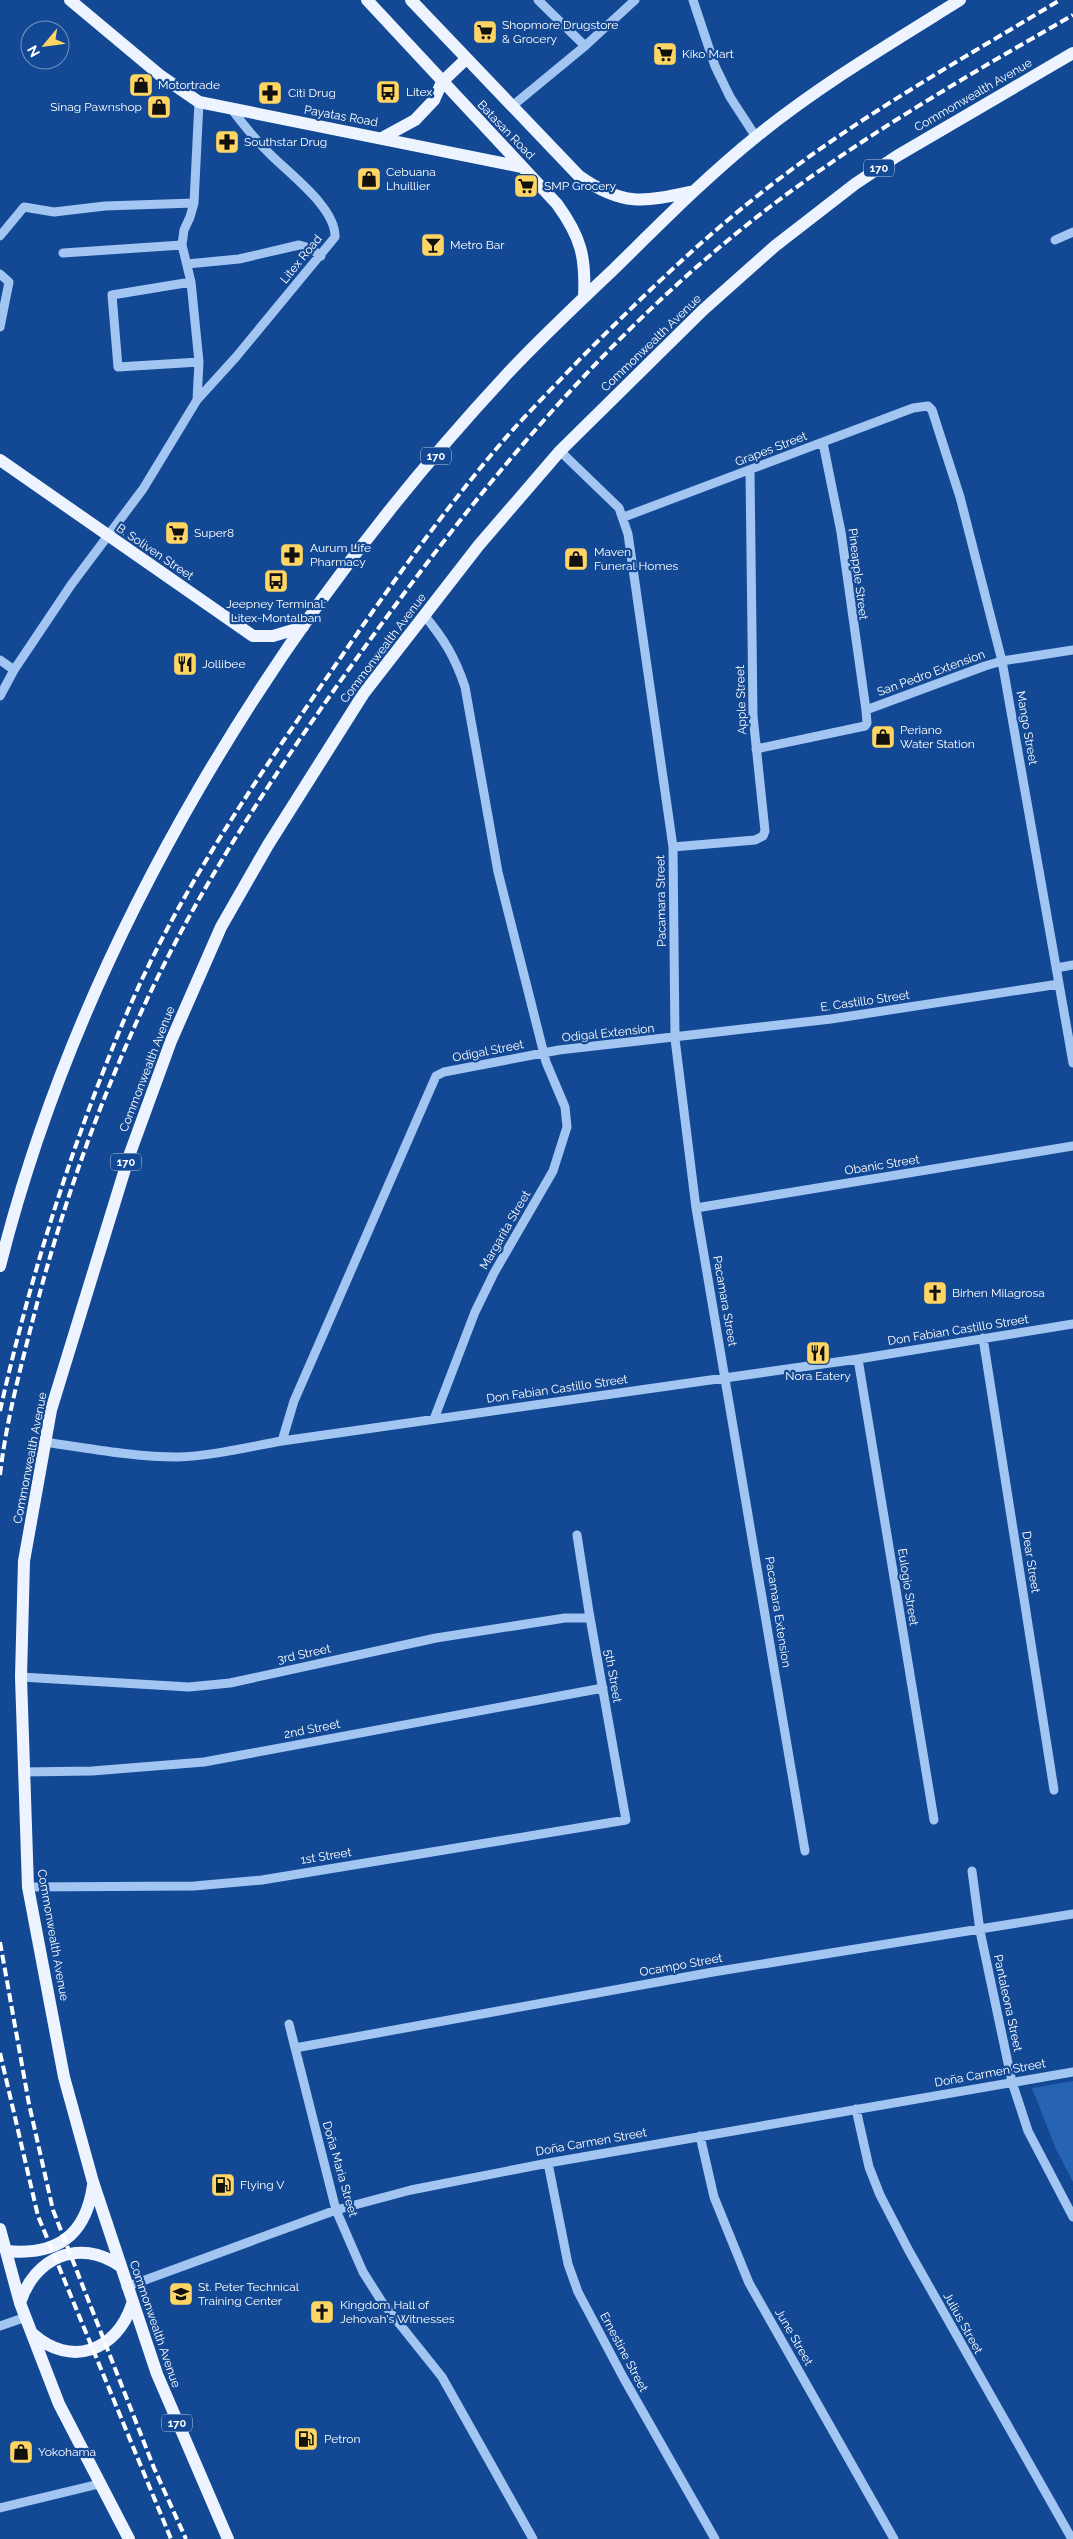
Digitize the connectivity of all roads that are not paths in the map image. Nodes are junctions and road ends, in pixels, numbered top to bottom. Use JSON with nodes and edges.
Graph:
{"nodes":[{"id":1,"x":70,"y":0,"type":"edge"},
{"id":2,"x":367,"y":0,"type":"edge"},
{"id":3,"x":411,"y":0,"type":"edge"},
{"id":4,"x":538,"y":0,"type":"edge"},
{"id":5,"x":635,"y":0,"type":"edge"},
{"id":6,"x":693,"y":0,"type":"edge"},
{"id":7,"x":960,"y":0,"type":"edge"},
{"id":8,"x":585,"y":46,"type":"junction"},
{"id":9,"x":1073,"y":53,"type":"edge"},
{"id":10,"x":466,"y":59,"type":"junction"},
{"id":11,"x":442,"y":82,"type":"junction"},
{"id":12,"x":199,"y":102,"type":"junction"},
{"id":13,"x":511,"y":107,"type":"junction"},
{"id":14,"x":233,"y":111,"type":"junction"},
{"id":15,"x":756,"y":137,"type":"junction"},
{"id":16,"x":382,"y":138,"type":"junction"},
{"id":17,"x":522,"y":167,"type":"junction"},
{"id":18,"x":694,"y":191,"type":"junction"},
{"id":19,"x":194,"y":203,"type":"junction"},
{"id":20,"x":1073,"y":232,"type":"edge"},
{"id":21,"x":0,"y":236,"type":"edge"},
{"id":22,"x":1055,"y":240,"type":"dead end"},
{"id":23,"x":182,"y":245,"type":"junction"},
{"id":24,"x":63,"y":252,"type":"dead end"},
{"id":25,"x":321,"y":256,"type":"junction"},
{"id":26,"x":186,"y":264,"type":"junction"},
{"id":27,"x":0,"y":274,"type":"edge"},
{"id":28,"x":191,"y":282,"type":"junction"},
{"id":29,"x":584,"y":298,"type":"junction"},
{"id":30,"x":0,"y":326,"type":"edge"},
{"id":31,"x":199,"y":362,"type":"junction"},
{"id":32,"x":197,"y":400,"type":"junction"},
{"id":33,"x":928,"y":406,"type":"joint"},
{"id":34,"x":823,"y":443,"type":"junction"},
{"id":35,"x":560,"y":451,"type":"junction"},
{"id":36,"x":0,"y":460,"type":"edge"},
{"id":37,"x":750,"y":471,"type":"junction"},
{"id":38,"x":624,"y":517,"type":"junction"},
{"id":39,"x":107,"y":535,"type":"junction"},
{"id":40,"x":424,"y":615,"type":"junction"},
{"id":41,"x":302,"y":627,"type":"junction"},
{"id":42,"x":1073,"y":650,"type":"edge"},
{"id":43,"x":0,"y":660,"type":"edge"},
{"id":44,"x":1002,"y":661,"type":"junction"},
{"id":45,"x":14,"y":670,"type":"junction"},
{"id":46,"x":0,"y":696,"type":"edge"},
{"id":47,"x":866,"y":710,"type":"junction"},
{"id":48,"x":756,"y":750,"type":"junction"},
{"id":49,"x":673,"y":847,"type":"junction"},
{"id":50,"x":1073,"y":965,"type":"edge"},
{"id":51,"x":1056,"y":968,"type":"junction"},
{"id":52,"x":1059,"y":984,"type":"junction"},
{"id":53,"x":675,"y":1039,"type":"junction"},
{"id":54,"x":544,"y":1054,"type":"junction"},
{"id":55,"x":1073,"y":1063,"type":"edge"},
{"id":56,"x":1073,"y":1146,"type":"edge"},
{"id":57,"x":696,"y":1208,"type":"junction"},
{"id":58,"x":0,"y":1266,"type":"edge"},
{"id":59,"x":1073,"y":1324,"type":"edge"},
{"id":60,"x":983,"y":1338,"type":"junction"},
{"id":61,"x":858,"y":1359,"type":"junction"},
{"id":62,"x":726,"y":1377,"type":"junction"},
{"id":63,"x":434,"y":1419,"type":"junction"},
{"id":64,"x":282,"y":1441,"type":"junction"},
{"id":65,"x":44,"y":1442,"type":"junction"},
{"id":66,"x":577,"y":1535,"type":"dead end"},
{"id":67,"x":590,"y":1618,"type":"junction"},
{"id":68,"x":22,"y":1676,"type":"junction"},
{"id":69,"x":603,"y":1688,"type":"junction"},
{"id":70,"x":23,"y":1772,"type":"junction"},
{"id":71,"x":1054,"y":1790,"type":"dead end"},
{"id":72,"x":626,"y":1820,"type":"joint"},
{"id":73,"x":934,"y":1820,"type":"dead end"},
{"id":74,"x":805,"y":1851,"type":"dead end"},
{"id":75,"x":972,"y":1871,"type":"dead end"},
{"id":76,"x":28,"y":1887,"type":"junction"},
{"id":77,"x":1073,"y":1914,"type":"edge"},
{"id":78,"x":980,"y":1931,"type":"junction"},
{"id":79,"x":289,"y":2024,"type":"dead end"},
{"id":80,"x":295,"y":2048,"type":"junction"},
{"id":81,"x":1073,"y":2072,"type":"edge"},
{"id":82,"x":1012,"y":2082,"type":"junction"},
{"id":83,"x":856,"y":2109,"type":"junction"},
{"id":84,"x":700,"y":2136,"type":"junction"},
{"id":85,"x":548,"y":2163,"type":"junction"},
{"id":86,"x":93,"y":2182,"type":"junction"},
{"id":87,"x":336,"y":2210,"type":"junction"},
{"id":88,"x":1073,"y":2217,"type":"edge"},
{"id":89,"x":0,"y":2228,"type":"edge"},
{"id":90,"x":7,"y":2251,"type":"junction"},
{"id":91,"x":120,"y":2266,"type":"junction"},
{"id":92,"x":126,"y":2287,"type":"junction"},
{"id":93,"x":20,"y":2303,"type":"junction"},
{"id":94,"x":132,"y":2304,"type":"junction"},
{"id":95,"x":26,"y":2317,"type":"junction"},
{"id":96,"x":0,"y":2326,"type":"edge"},
{"id":97,"x":31,"y":2333,"type":"junction"},
{"id":98,"x":99,"y":2484,"type":"junction"},
{"id":99,"x":0,"y":2508,"type":"edge"},
{"id":100,"x":129,"y":2539,"type":"edge"},
{"id":101,"x":228,"y":2539,"type":"edge"},
{"id":102,"x":533,"y":2539,"type":"edge"},
{"id":103,"x":715,"y":2539,"type":"edge"},
{"id":104,"x":894,"y":2539,"type":"edge"},
{"id":105,"x":1072,"y":2539,"type":"edge"}],
"edges":[{"from":1,"to":12,"type":"main road","name":"Payatas Road"},
{"from":2,"to":11,"type":"main road","name":"Batasan Road"},
{"from":3,"to":10,"type":"main road","name":"Batasan Road"},
{"from":4,"to":8,"type":"street"},
{"from":5,"to":8,"type":"street"},
{"from":6,"to":15,"type":"street"},
{"from":7,"to":15,"type":"main road","number":"170"},
{"from":8,"to":13,"type":"street"},
{"from":9,"to":35,"type":"main road","name":"Commonwealth Avenue","number":"170"},
{"from":10,"to":11,"type":"main road"},
{"from":10,"to":13,"type":"main road","name":"Batasan Road"},
{"from":11,"to":16,"type":"main road"},
{"from":11,"to":17,"type":"main road","name":"Batasan Road"},
{"from":12,"to":14,"type":"main road","name":"Payatas Road"},
{"from":12,"to":19,"type":"street"},
{"from":13,"to":18,"type":"main road","name":"Batasan Road"},
{"from":14,"to":16,"type":"main road","name":"Payatas Road"},
{"from":14,"to":25,"type":"street","name":"Litex Road"},
{"from":15,"to":18,"type":"main road","number":"170"},
{"from":16,"to":17,"type":"main road","name":"Payatas Road"},
{"from":17,"to":29,"type":"main road","name":"Batasan Road"},
{"from":18,"to":29,"type":"main road","number":"170"},
{"from":19,"to":21,"type":"street"},
{"from":19,"to":23,"type":"street"},
{"from":20,"to":22,"type":"street"},
{"from":23,"to":24,"type":"street"},
{"from":23,"to":26,"type":"street"},
{"from":25,"to":26,"type":"street"},
{"from":25,"to":32,"type":"street","name":"Litex Road"},
{"from":26,"to":28,"type":"street"},
{"from":27,"to":30,"type":"street"},
{"from":28,"to":31,"type":"street"},
{"from":28,"to":31,"type":"street"},
{"from":29,"to":41,"type":"main road","number":"170"},
{"from":31,"to":32,"type":"street"},
{"from":32,"to":39,"type":"street","name":"Litex Road"},
{"from":33,"to":34,"type":"street","name":"Grapes Street"},
{"from":33,"to":44,"type":"street","name":"Mango Street"},
{"from":34,"to":37,"type":"street","name":"Grapes Street"},
{"from":34,"to":47,"type":"street","name":"Pineapple Street"},
{"from":35,"to":38,"type":"street","name":"Pacamara Street"},
{"from":35,"to":40,"type":"main road","name":"Commonwealth Avenue","number":"170"},
{"from":36,"to":39,"type":"main road","name":"B. Soliven Street"},
{"from":37,"to":38,"type":"street","name":"Grapes Street"},
{"from":37,"to":48,"type":"street","name":"Apple Street"},
{"from":38,"to":49,"type":"street","name":"Pacamara Street"},
{"from":39,"to":41,"type":"main road","name":"B. Soliven Street"},
{"from":39,"to":45,"type":"street","name":"Litex Road"},
{"from":40,"to":54,"type":"street","name":"Odigal Street"},
{"from":40,"to":65,"type":"main road","name":"Commonwealth Avenue","number":"170"},
{"from":41,"to":58,"type":"main road","number":"170"},
{"from":42,"to":44,"type":"street","name":"San Pedro Extension"},
{"from":43,"to":45,"type":"street"},
{"from":44,"to":47,"type":"street","name":"San Pedro Extension"},
{"from":44,"to":51,"type":"street","name":"Mango Street"},
{"from":45,"to":46,"type":"street","name":"Litex Road"},
{"from":47,"to":48,"type":"street","name":"San Pedro Extension"},
{"from":48,"to":49,"type":"street","name":"Apple Street"},
{"from":49,"to":53,"type":"street","name":"Pacamara Street"},
{"from":50,"to":51,"type":"street"},
{"from":51,"to":52,"type":"street","name":"Mango Street"},
{"from":52,"to":53,"type":"street","name":"E. Castillo Street"},
{"from":52,"to":55,"type":"street","name":"Mango Street"},
{"from":53,"to":54,"type":"street","name":"Odigal Extension"},
{"from":53,"to":57,"type":"street","name":"Pacamara Street"},
{"from":54,"to":63,"type":"street","name":"Margarita Street"},
{"from":54,"to":64,"type":"street","name":"Odigal Street"},
{"from":56,"to":57,"type":"street","name":"Obanic Street"},
{"from":57,"to":62,"type":"street","name":"Pacamara Street"},
{"from":59,"to":60,"type":"street","name":"Don Fabian Castillo Street"},
{"from":60,"to":61,"type":"street","name":"Don Fabian Castillo Street"},
{"from":60,"to":71,"type":"street","name":"Dear Street"},
{"from":61,"to":62,"type":"street","name":"Don Fabian Castillo Street"},
{"from":61,"to":73,"type":"street","name":"Eulogio Street"},
{"from":62,"to":63,"type":"street","name":"Don Fabian Castillo Street"},
{"from":62,"to":74,"type":"street","name":"Pacamara Extension"},
{"from":63,"to":64,"type":"street","name":"Don Fabian Castillo Street"},
{"from":64,"to":65,"type":"street","name":"Don Fabian Castillo Street"},
{"from":65,"to":68,"type":"main road","name":"Commonwealth Avenue","number":"170"},
{"from":66,"to":67,"type":"street","name":"5th Street"},
{"from":67,"to":68,"type":"street","name":"3rd Street"},
{"from":67,"to":69,"type":"street","name":"5th Street"},
{"from":68,"to":70,"type":"main road","name":"Commonwealth Avenue","number":"170"},
{"from":69,"to":70,"type":"street","name":"2nd Street"},
{"from":69,"to":72,"type":"street","name":"5th Street"},
{"from":70,"to":76,"type":"main road","name":"Commonwealth Avenue","number":"170"},
{"from":72,"to":76,"type":"street","name":"1st Street"},
{"from":75,"to":78,"type":"street","name":"Pantaleona Street"},
{"from":76,"to":86,"type":"main road","name":"Commonwealth Avenue","number":"170"},
{"from":77,"to":78,"type":"street","name":"Ocampo Street"},
{"from":78,"to":80,"type":"street","name":"Ocampo Street"},
{"from":78,"to":82,"type":"street","name":"Pantaleona Street"},
{"from":79,"to":80,"type":"street","name":"Doña Maria Street"},
{"from":80,"to":87,"type":"street","name":"Doña Maria Street"},
{"from":81,"to":82,"type":"street","name":"Doña Carmen Street"},
{"from":82,"to":83,"type":"street","name":"Doña Carmen Street"},
{"from":82,"to":88,"type":"street","name":"Pantaleona Street"},
{"from":83,"to":84,"type":"street","name":"Doña Carmen Street"},
{"from":83,"to":105,"type":"street","name":"Julius Street"},
{"from":84,"to":85,"type":"street","name":"Doña Carmen Street"},
{"from":84,"to":104,"type":"street","name":"June Street"},
{"from":85,"to":87,"type":"street","name":"Doña Carmen Street"},
{"from":85,"to":103,"type":"street","name":"Ernestine Street"},
{"from":86,"to":90,"type":"main road"},
{"from":86,"to":91,"type":"main road","name":"Commonwealth Avenue","number":"170"},
{"from":87,"to":92,"type":"street","name":"Doña Carmen Street"},
{"from":87,"to":102,"type":"street","name":"Doña Maria Street"},
{"from":89,"to":90,"type":"main road"},
{"from":90,"to":93,"type":"main road"},
{"from":91,"to":92,"type":"main road","name":"Commonwealth Avenue","number":"170"},
{"from":91,"to":93,"type":"main road"},
{"from":92,"to":94,"type":"main road","name":"Commonwealth Avenue","number":"170"},
{"from":93,"to":95,"type":"main road"},
{"from":94,"to":97,"type":"main road"},
{"from":94,"to":101,"type":"main road","name":"Commonwealth Avenue","number":"170"},
{"from":95,"to":96,"type":"street"},
{"from":95,"to":97,"type":"main road"},
{"from":97,"to":98,"type":"main road"},
{"from":98,"to":99,"type":"street"},
{"from":98,"to":100,"type":"main road"}]}
